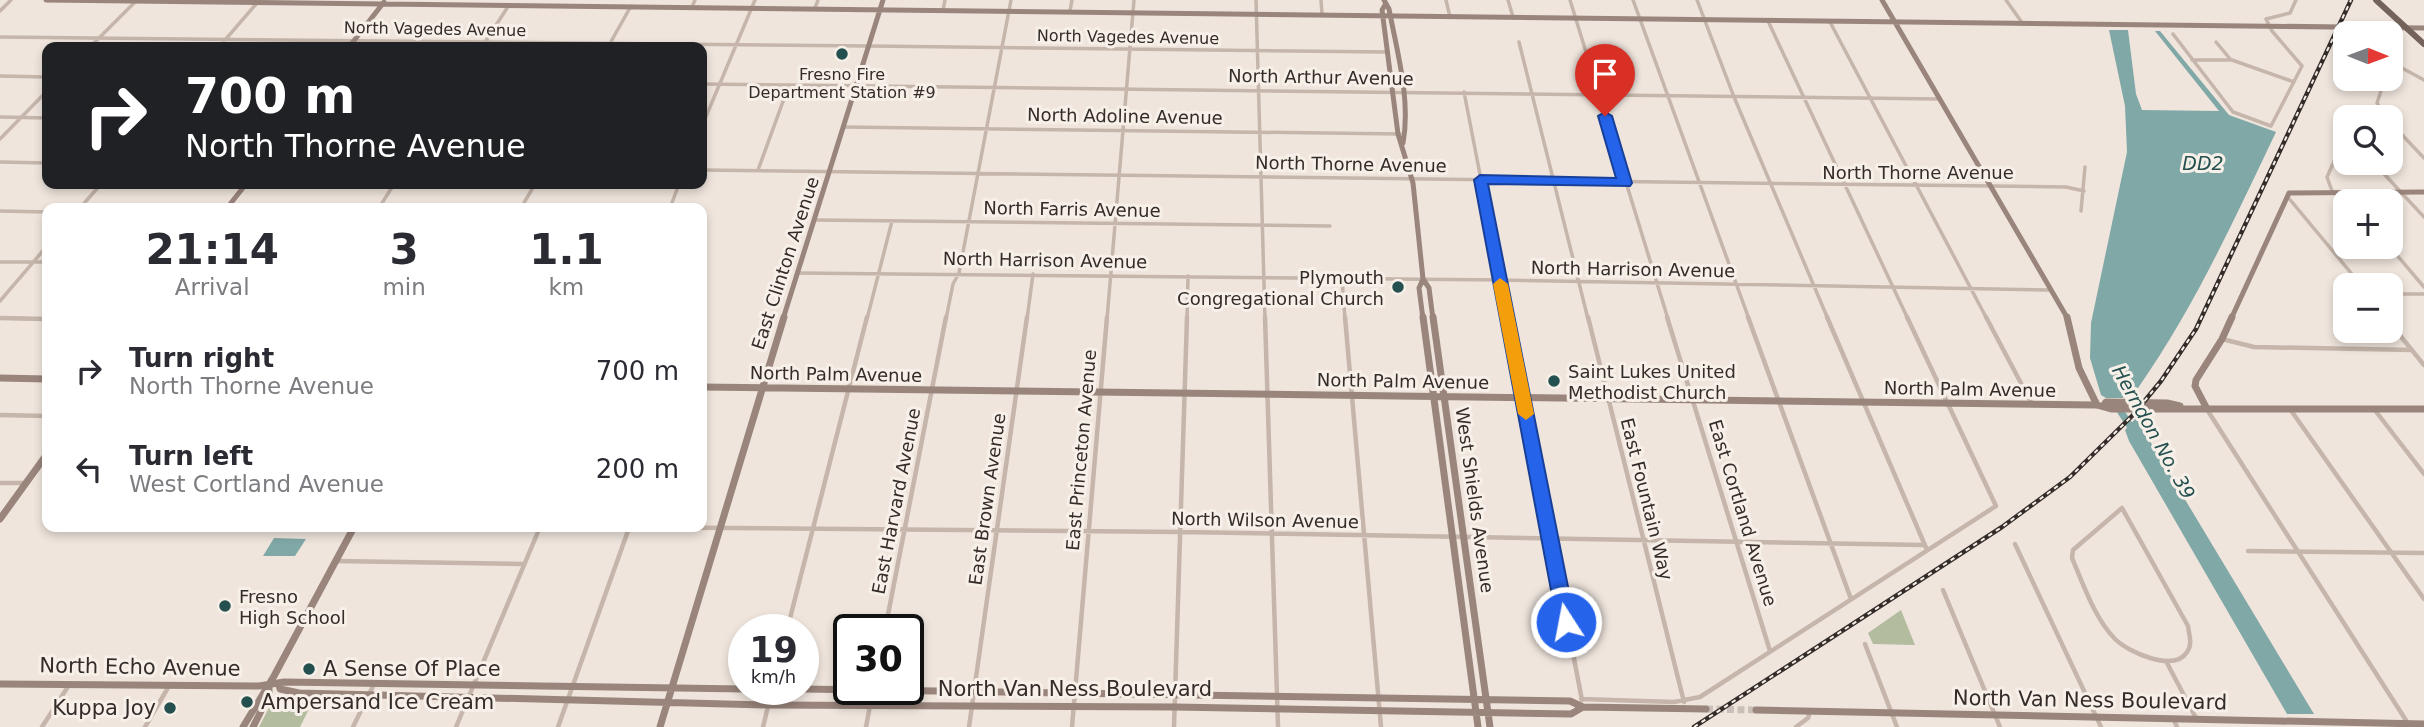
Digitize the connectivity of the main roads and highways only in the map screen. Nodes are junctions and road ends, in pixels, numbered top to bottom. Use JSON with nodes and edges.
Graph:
{"nodes":[{"id":1,"x":2375,"y":0,"type":"edge"},
{"id":2,"x":2382,"y":0,"type":"edge"},
{"id":3,"x":2407,"y":28,"type":"junction"},
{"id":4,"x":2424,"y":44,"type":"edge"}],
"edges":[{"from":1,"to":3,"type":"main road"},
{"from":2,"to":3,"type":"main road"},
{"from":3,"to":4,"type":"main road"}]}
